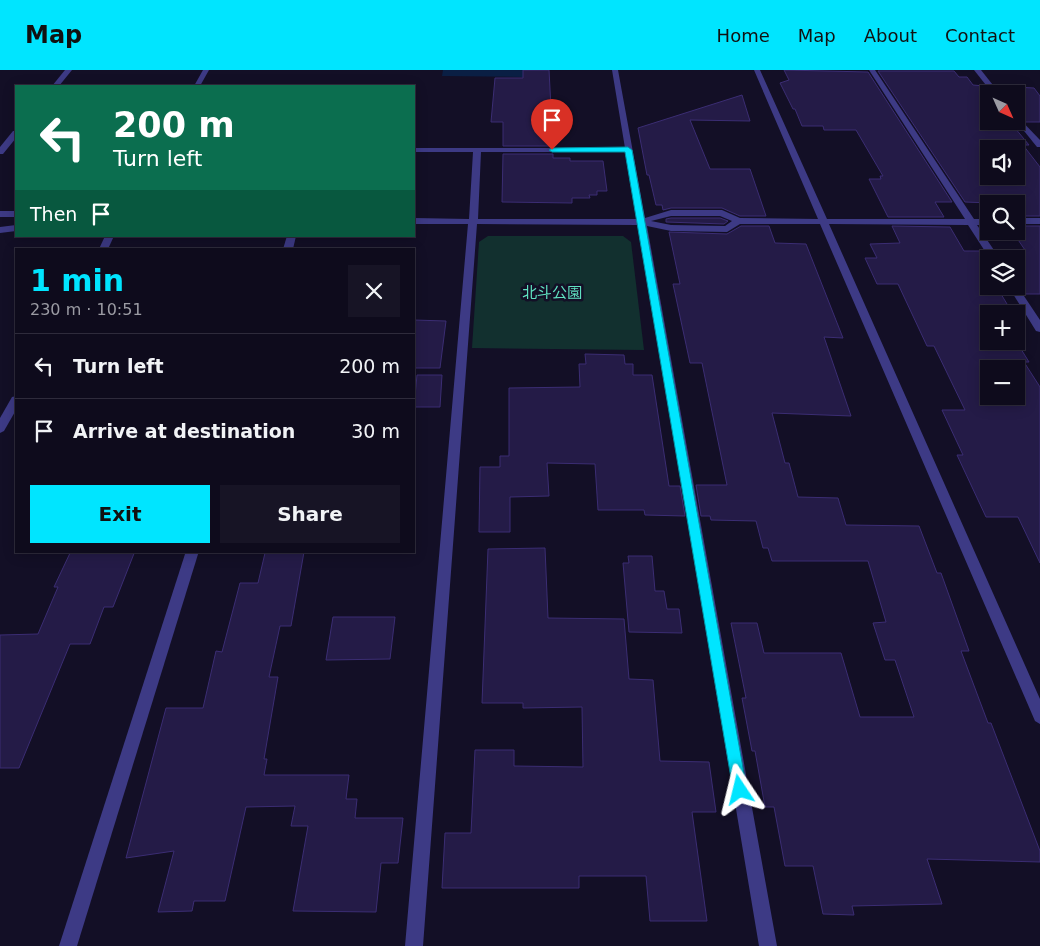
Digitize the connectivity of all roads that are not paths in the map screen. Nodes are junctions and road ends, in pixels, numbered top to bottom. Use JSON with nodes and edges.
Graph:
{"nodes":[{"id":1,"x":69,"y":70,"type":"edge"},
{"id":2,"x":206,"y":70,"type":"edge"},
{"id":3,"x":614,"y":70,"type":"edge"},
{"id":4,"x":757,"y":70,"type":"edge"},
{"id":5,"x":872,"y":70,"type":"edge"},
{"id":6,"x":977,"y":70,"type":"edge"},
{"id":7,"x":56,"y":85,"type":"edge"},
{"id":8,"x":198,"y":85,"type":"edge"},
{"id":9,"x":990,"y":85,"type":"edge"},
{"id":10,"x":1025,"y":128,"type":"edge"},
{"id":11,"x":15,"y":134,"type":"edge"},
{"id":12,"x":1040,"y":145,"type":"edge"},
{"id":13,"x":415,"y":150,"type":"edge"},
{"id":14,"x":477,"y":150,"type":"junction"},
{"id":15,"x":628,"y":150,"type":"junction"},
{"id":16,"x":0,"y":152,"type":"edge"},
{"id":17,"x":0,"y":214,"type":"edge"},
{"id":18,"x":15,"y":214,"type":"edge"},
{"id":19,"x":415,"y":221,"type":"edge"},
{"id":20,"x":473,"y":221,"type":"junction"},
{"id":21,"x":738,"y":221,"type":"junction"},
{"id":22,"x":1025,"y":221,"type":"edge"},
{"id":23,"x":1040,"y":221,"type":"edge"},
{"id":24,"x":640,"y":222,"type":"junction"},
{"id":25,"x":823,"y":222,"type":"junction"},
{"id":26,"x":971,"y":222,"type":"junction"},
{"id":27,"x":980,"y":222,"type":"edge"},
{"id":28,"x":15,"y":228,"type":"edge"},
{"id":29,"x":0,"y":230,"type":"edge"},
{"id":30,"x":989,"y":250,"type":"edge"},
{"id":31,"x":1019,"y":295,"type":"edge"},
{"id":32,"x":1040,"y":328,"type":"edge"},
{"id":33,"x":15,"y":402,"type":"edge"},
{"id":34,"x":0,"y":428,"type":"edge"},
{"id":35,"x":192,"y":553,"type":"edge"},
{"id":36,"x":1040,"y":716,"type":"edge"},
{"id":37,"x":68,"y":946,"type":"edge"},
{"id":38,"x":414,"y":946,"type":"edge"},
{"id":39,"x":768,"y":946,"type":"edge"}],
"edges":[{"from":1,"to":7,"type":"street"},
{"from":2,"to":8,"type":"street"},
{"from":3,"to":15,"type":"street"},
{"from":4,"to":25,"type":"street"},
{"from":5,"to":26,"type":"street"},
{"from":6,"to":9,"type":"street"},
{"from":10,"to":12,"type":"street"},
{"from":11,"to":16,"type":"street"},
{"from":13,"to":14,"type":"street"},
{"from":14,"to":15,"type":"street"},
{"from":14,"to":20,"type":"street"},
{"from":15,"to":24,"type":"street"},
{"from":17,"to":18,"type":"street"},
{"from":19,"to":20,"type":"street"},
{"from":20,"to":24,"type":"street"},
{"from":20,"to":38,"type":"street"},
{"from":21,"to":24,"type":"street"},
{"from":21,"to":24,"type":"street"},
{"from":21,"to":25,"type":"street"},
{"from":22,"to":23,"type":"street"},
{"from":24,"to":39,"type":"street"},
{"from":25,"to":26,"type":"street"},
{"from":25,"to":36,"type":"street"},
{"from":26,"to":27,"type":"street"},
{"from":26,"to":30,"type":"street"},
{"from":28,"to":29,"type":"street"},
{"from":31,"to":32,"type":"street"},
{"from":33,"to":34,"type":"street"},
{"from":35,"to":37,"type":"street"}]}
